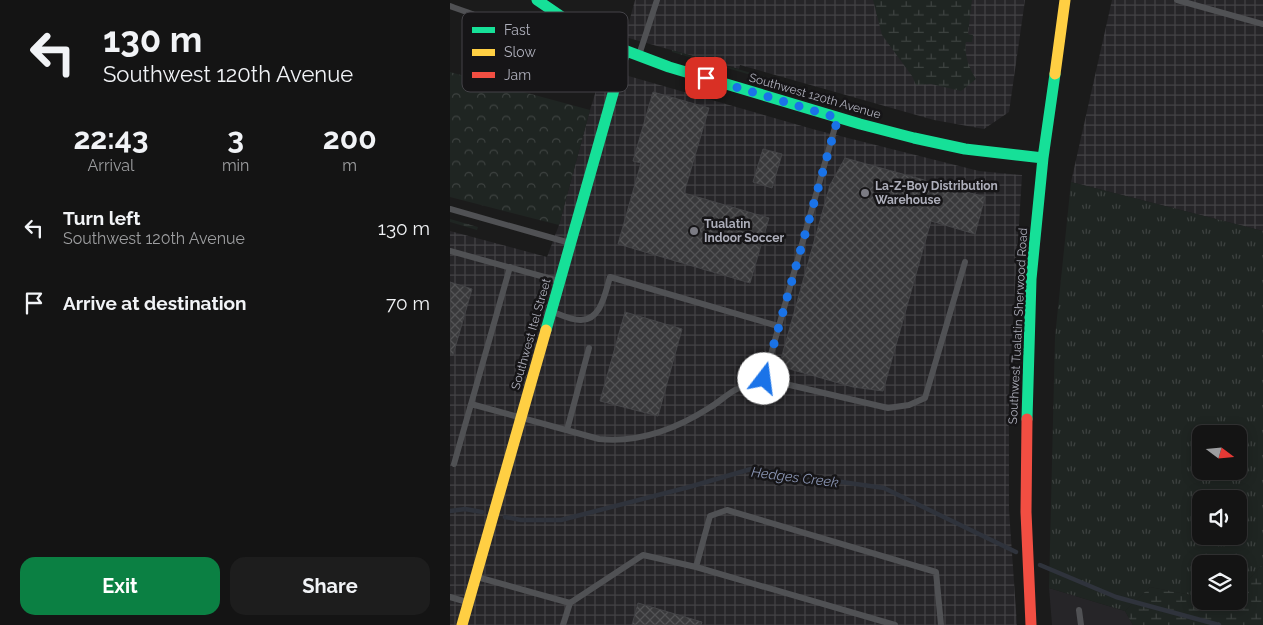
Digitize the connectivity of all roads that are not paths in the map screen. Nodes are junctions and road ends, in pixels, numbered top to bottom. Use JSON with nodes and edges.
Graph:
{"nodes":[{"id":1,"x":537,"y":0,"type":"edge"},
{"id":2,"x":657,"y":0,"type":"edge"},
{"id":3,"x":1065,"y":0,"type":"edge"},
{"id":4,"x":1177,"y":0,"type":"edge"},
{"id":5,"x":450,"y":6,"type":"edge"},
{"id":6,"x":465,"y":12,"type":"edge"},
{"id":7,"x":555,"y":12,"type":"edge"},
{"id":8,"x":1263,"y":24,"type":"edge"},
{"id":9,"x":628,"y":52,"type":"edge"},
{"id":10,"x":639,"y":56,"type":"junction"},
{"id":11,"x":613,"y":92,"type":"edge"},
{"id":12,"x":838,"y":118,"type":"junction"},
{"id":13,"x":1043,"y":158,"type":"junction"},
{"id":14,"x":450,"y":209,"type":"edge"},
{"id":15,"x":571,"y":243,"type":"junction"},
{"id":16,"x":450,"y":251,"type":"edge"},
{"id":17,"x":965,"y":262,"type":"dead end"},
{"id":18,"x":510,"y":267,"type":"junction"},
{"id":19,"x":560,"y":281,"type":"junction"},
{"id":20,"x":552,"y":312,"type":"junction"},
{"id":21,"x":778,"y":326,"type":"junction"},
{"id":22,"x":589,"y":348,"type":"dead end"},
{"id":23,"x":764,"y":379,"type":"junction"},
{"id":24,"x":471,"y":404,"type":"junction"},
{"id":25,"x":521,"y":418,"type":"junction"},
{"id":26,"x":567,"y":430,"type":"junction"},
{"id":27,"x":454,"y":464,"type":"dead end"},
{"id":28,"x":696,"y":567,"type":"junction"},
{"id":29,"x":476,"y":577,"type":"junction"},
{"id":30,"x":450,"y":597,"type":"edge"},
{"id":31,"x":469,"y":602,"type":"junction"},
{"id":32,"x":570,"y":603,"type":"junction"},
{"id":33,"x":1079,"y":610,"type":"dead end"},
{"id":34,"x":462,"y":625,"type":"edge"},
{"id":35,"x":563,"y":625,"type":"edge"},
{"id":36,"x":895,"y":625,"type":"edge"},
{"id":37,"x":942,"y":625,"type":"edge"},
{"id":38,"x":1031,"y":625,"type":"edge"},
{"id":39,"x":1081,"y":625,"type":"edge"}],
"edges":[{"from":1,"to":7,"type":"main road","name":"Southwest 120th Avenue"},
{"from":2,"to":10,"type":"lane"},
{"from":3,"to":13,"type":"main road","name":"Southwest Tualatin Sherwood Road"},
{"from":4,"to":8,"type":"lane"},
{"from":5,"to":6,"type":"lane"},
{"from":9,"to":10,"type":"main road","name":"Southwest 120th Avenue"},
{"from":10,"to":12,"type":"main road","name":"Southwest 120th Avenue"},
{"from":11,"to":15,"type":"main road","name":"Southwest Itel Street"},
{"from":12,"to":13,"type":"main road","name":"Southwest 120th Avenue"},
{"from":12,"to":21,"type":"lane"},
{"from":13,"to":38,"type":"main road","name":"Southwest Tualatin Sherwood Road"},
{"from":14,"to":15,"type":"lane"},
{"from":15,"to":19,"type":"main road","name":"Southwest Itel Street"},
{"from":16,"to":18,"type":"lane"},
{"from":17,"to":23,"type":"lane"},
{"from":18,"to":19,"type":"lane"},
{"from":18,"to":24,"type":"lane"},
{"from":19,"to":20,"type":"main road","name":"Southwest Itel Street"},
{"from":20,"to":21,"type":"lane"},
{"from":20,"to":25,"type":"main road","name":"Southwest Itel Street"},
{"from":21,"to":23,"type":"lane"},
{"from":22,"to":26,"type":"lane"},
{"from":23,"to":26,"type":"lane"},
{"from":24,"to":25,"type":"lane"},
{"from":24,"to":27,"type":"lane"},
{"from":25,"to":26,"type":"lane"},
{"from":25,"to":29,"type":"main road","name":"Southwest Itel Street"},
{"from":28,"to":32,"type":"lane"},
{"from":28,"to":36,"type":"lane"},
{"from":28,"to":37,"type":"lane"},
{"from":29,"to":31,"type":"main road","name":"Southwest Itel Street"},
{"from":29,"to":32,"type":"lane"},
{"from":30,"to":31,"type":"lane"},
{"from":31,"to":34,"type":"main road","name":"Southwest Itel Street"},
{"from":32,"to":35,"type":"lane"},
{"from":33,"to":39,"type":"lane"}]}
